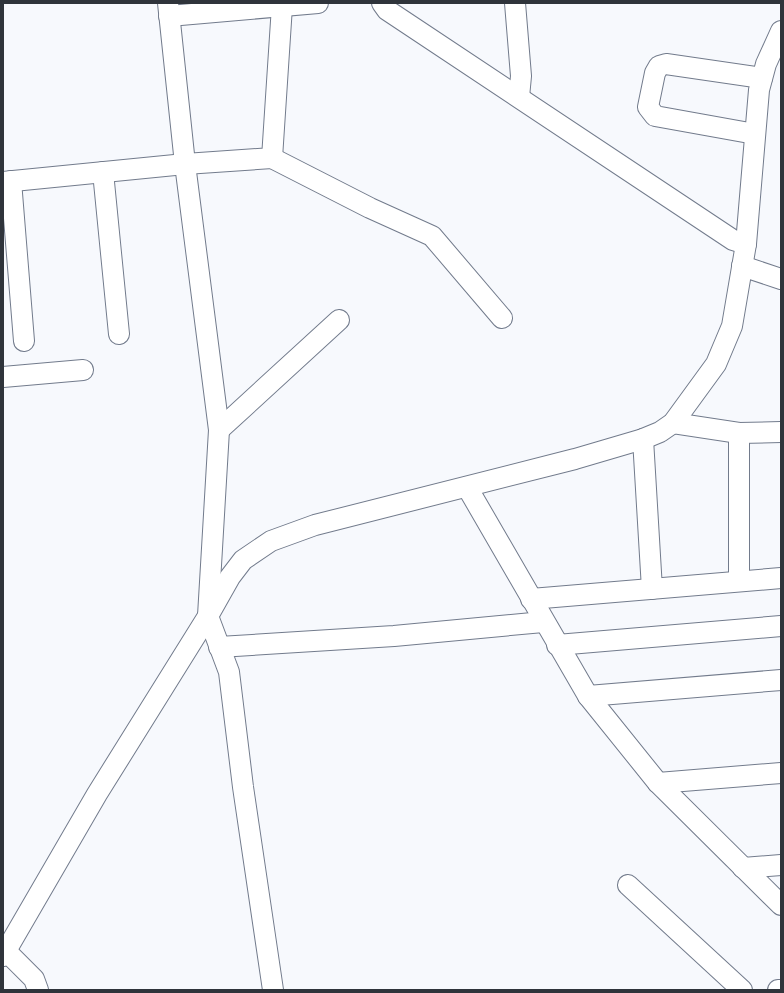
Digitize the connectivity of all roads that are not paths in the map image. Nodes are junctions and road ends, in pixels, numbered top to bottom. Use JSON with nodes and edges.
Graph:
{"nodes":[{"id":1,"x":318,"y":3,"type":"edge"},
{"id":2,"x":382,"y":3,"type":"edge"},
{"id":3,"x":515,"y":3,"type":"edge"},
{"id":4,"x":282,"y":6,"type":"junction"},
{"id":5,"x":168,"y":9,"type":"edge"},
{"id":6,"x":781,"y":32,"type":"edge"},
{"id":7,"x":762,"y":78,"type":"junction"},
{"id":8,"x":519,"y":97,"type":"junction"},
{"id":9,"x":755,"y":134,"type":"junction"},
{"id":10,"x":272,"y":158,"type":"junction"},
{"id":11,"x":186,"y":164,"type":"junction"},
{"id":12,"x":103,"y":172,"type":"junction"},
{"id":13,"x":7,"y":181,"type":"edge"},
{"id":14,"x":746,"y":244,"type":"junction"},
{"id":15,"x":742,"y":266,"type":"junction"},
{"id":16,"x":781,"y":279,"type":"edge"},
{"id":17,"x":502,"y":318,"type":"dead end"},
{"id":18,"x":339,"y":320,"type":"dead end"},
{"id":19,"x":119,"y":334,"type":"dead end"},
{"id":20,"x":24,"y":341,"type":"dead end"},
{"id":21,"x":83,"y":370,"type":"dead end"},
{"id":22,"x":3,"y":377,"type":"edge"},
{"id":23,"x":673,"y":423,"type":"junction"},
{"id":24,"x":219,"y":430,"type":"junction"},
{"id":25,"x":781,"y":432,"type":"edge"},
{"id":26,"x":739,"y":433,"type":"junction"},
{"id":27,"x":643,"y":439,"type":"junction"},
{"id":28,"x":466,"y":486,"type":"junction"},
{"id":29,"x":781,"y":578,"type":"edge"},
{"id":30,"x":739,"y":582,"type":"junction"},
{"id":31,"x":652,"y":589,"type":"junction"},
{"id":32,"x":530,"y":599,"type":"junction"},
{"id":33,"x":208,"y":616,"type":"junction"},
{"id":34,"x":544,"y":622,"type":"junction"},
{"id":35,"x":781,"y":626,"type":"edge"},
{"id":36,"x":557,"y":645,"type":"junction"},
{"id":37,"x":219,"y":647,"type":"junction"},
{"id":38,"x":781,"y":680,"type":"edge"},
{"id":39,"x":588,"y":696,"type":"junction"},
{"id":40,"x":781,"y":774,"type":"edge"},
{"id":41,"x":658,"y":783,"type":"junction"},
{"id":42,"x":781,"y":865,"type":"edge"},
{"id":43,"x":744,"y":868,"type":"junction"},
{"id":44,"x":628,"y":885,"type":"dead end"},
{"id":45,"x":781,"y":905,"type":"edge"},
{"id":46,"x":4,"y":951,"type":"edge"},
{"id":47,"x":38,"y":990,"type":"edge"},
{"id":48,"x":272,"y":990,"type":"edge"},
{"id":49,"x":742,"y":990,"type":"edge"}],
"edges":[{"from":1,"to":4,"type":"street"},
{"from":2,"to":8,"type":"street"},
{"from":3,"to":8,"type":"street"},
{"from":4,"to":5,"type":"street"},
{"from":4,"to":10,"type":"street"},
{"from":5,"to":11,"type":"street"},
{"from":6,"to":7,"type":"street"},
{"from":7,"to":9,"type":"street"},
{"from":7,"to":9,"type":"street"},
{"from":8,"to":14,"type":"street"},
{"from":9,"to":14,"type":"street"},
{"from":10,"to":11,"type":"street"},
{"from":10,"to":17,"type":"street"},
{"from":11,"to":12,"type":"street"},
{"from":11,"to":24,"type":"street"},
{"from":12,"to":13,"type":"street"},
{"from":12,"to":19,"type":"street"},
{"from":13,"to":20,"type":"street"},
{"from":14,"to":15,"type":"street"},
{"from":15,"to":16,"type":"street"},
{"from":15,"to":23,"type":"street"},
{"from":18,"to":24,"type":"street"},
{"from":21,"to":22,"type":"street"},
{"from":23,"to":26,"type":"street"},
{"from":23,"to":27,"type":"street"},
{"from":24,"to":33,"type":"street"},
{"from":25,"to":26,"type":"street"},
{"from":26,"to":30,"type":"street"},
{"from":27,"to":28,"type":"street"},
{"from":27,"to":31,"type":"street"},
{"from":28,"to":32,"type":"street"},
{"from":28,"to":33,"type":"street"},
{"from":29,"to":30,"type":"street"},
{"from":30,"to":31,"type":"street"},
{"from":31,"to":32,"type":"street"},
{"from":32,"to":34,"type":"street"},
{"from":33,"to":37,"type":"street"},
{"from":33,"to":46,"type":"street"},
{"from":34,"to":36,"type":"street"},
{"from":34,"to":37,"type":"street"},
{"from":35,"to":36,"type":"street"},
{"from":36,"to":39,"type":"street"},
{"from":37,"to":48,"type":"street"},
{"from":38,"to":39,"type":"street"},
{"from":39,"to":41,"type":"street"},
{"from":40,"to":41,"type":"street"},
{"from":41,"to":43,"type":"street"},
{"from":42,"to":43,"type":"street"},
{"from":43,"to":45,"type":"street"},
{"from":44,"to":49,"type":"street"},
{"from":46,"to":47,"type":"street"}]}
